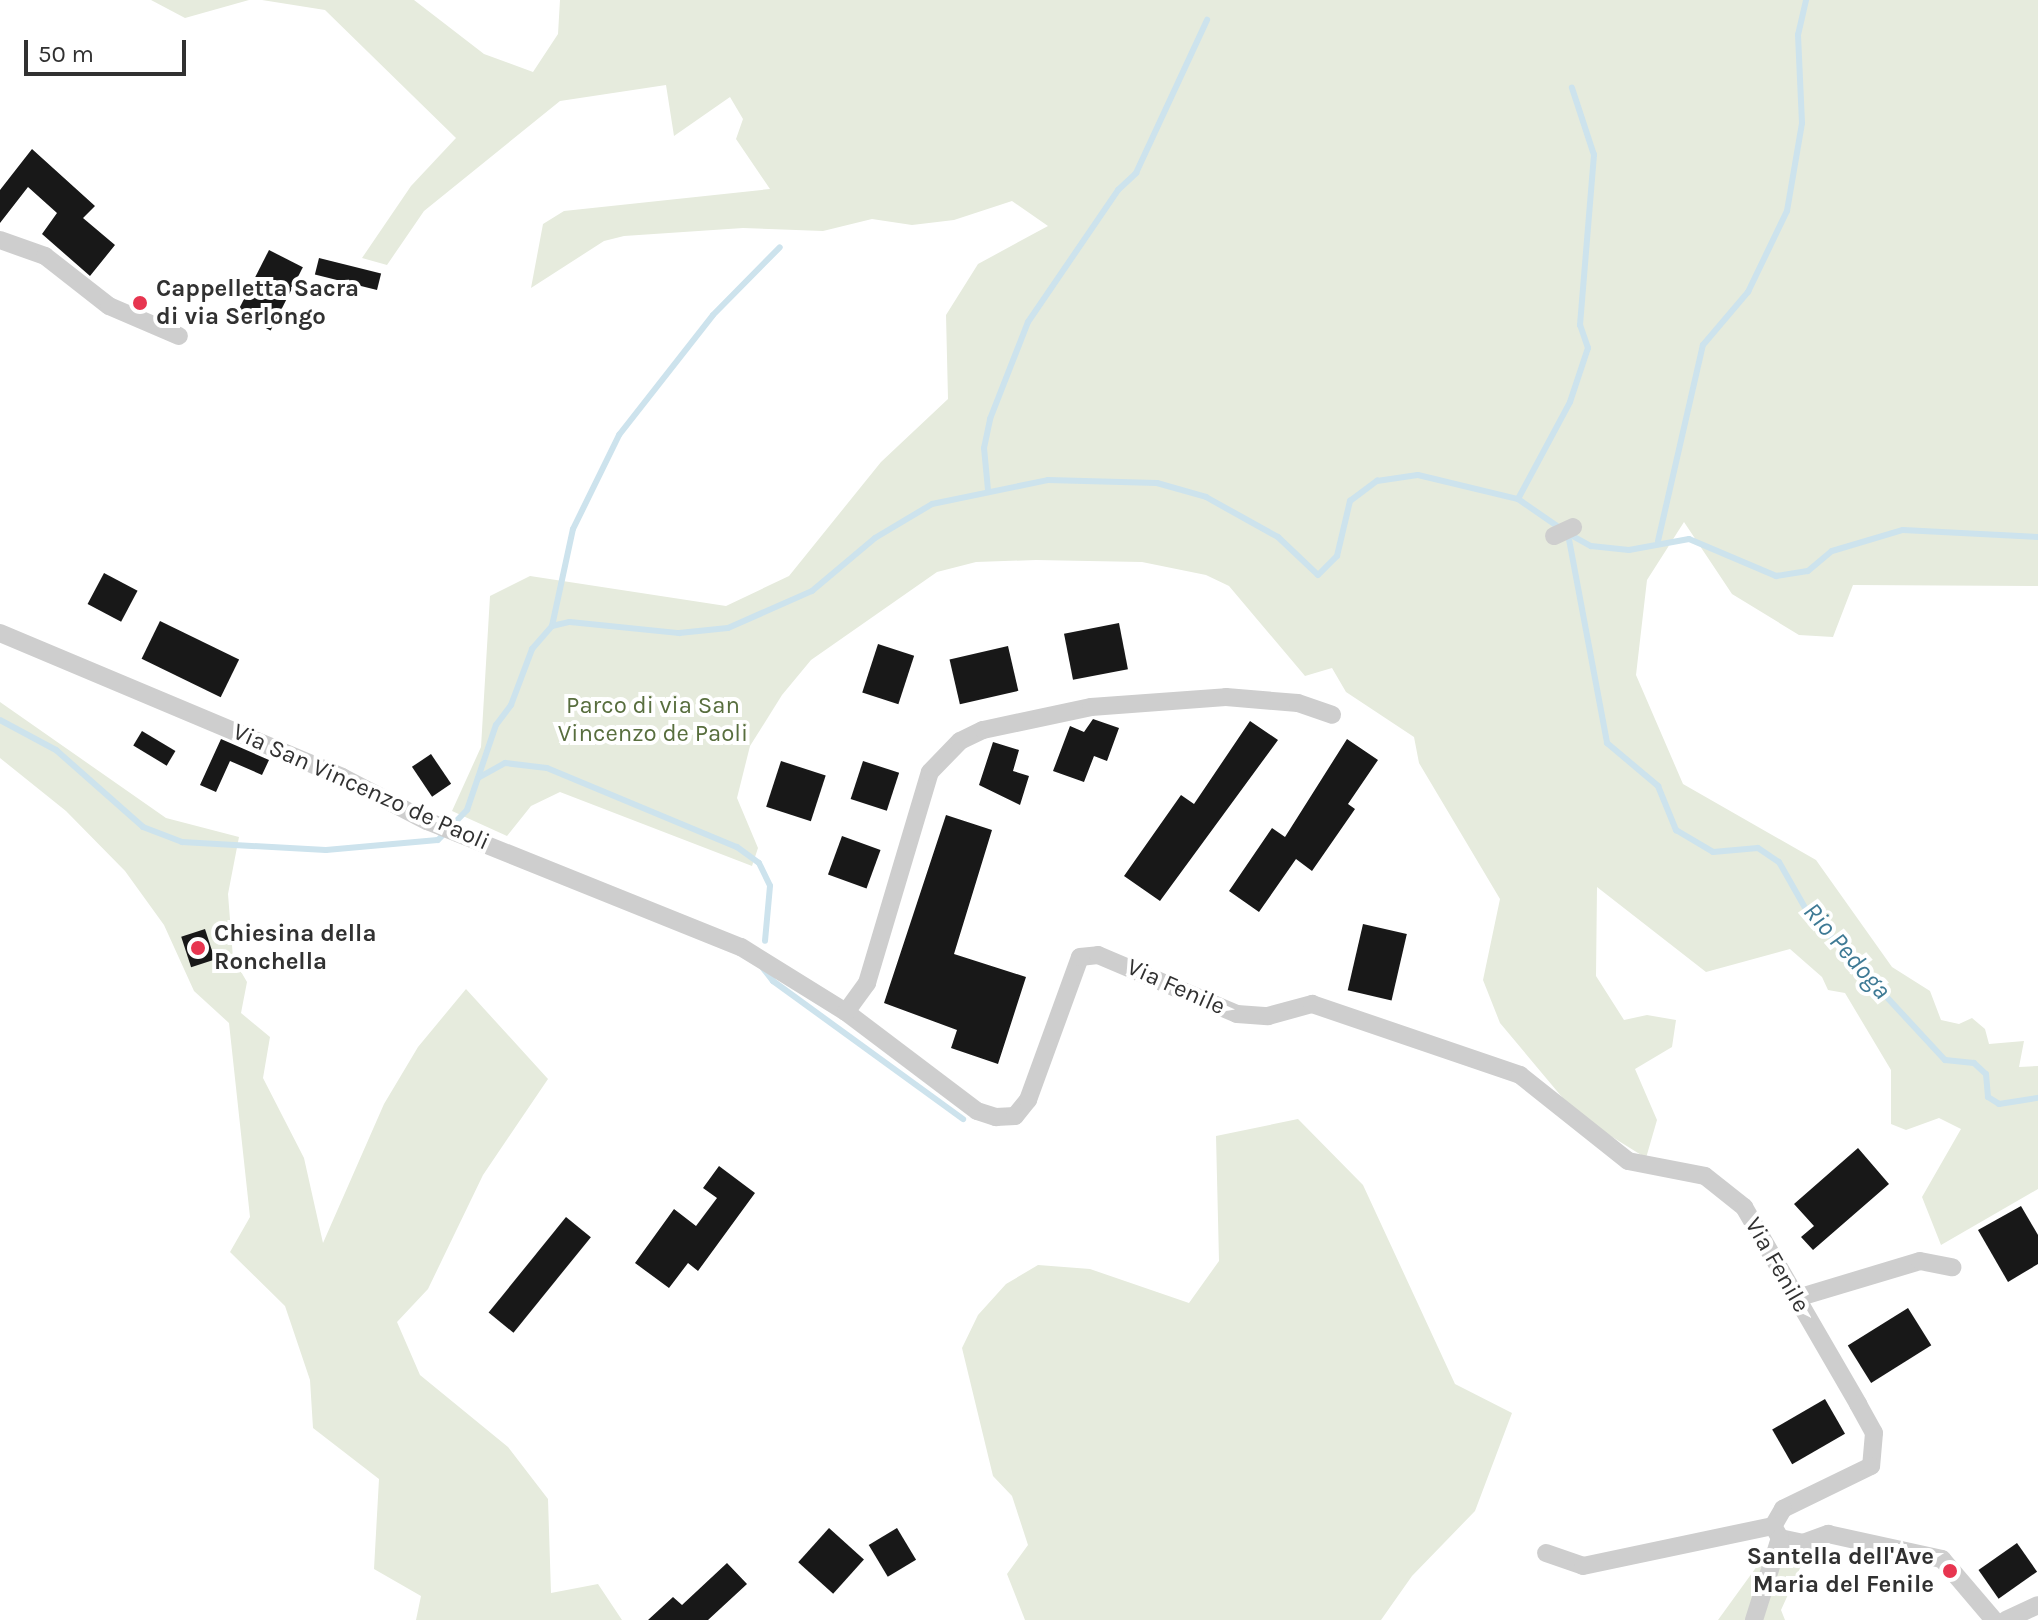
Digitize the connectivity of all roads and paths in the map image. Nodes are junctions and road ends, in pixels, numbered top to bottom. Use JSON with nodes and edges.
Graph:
{"nodes":[{"id":1,"x":0,"y":240,"type":"edge"},
{"id":2,"x":179,"y":336,"type":"dead end"},
{"id":3,"x":1573,"y":527,"type":"dead end"},
{"id":4,"x":1554,"y":536,"type":"dead end"},
{"id":5,"x":0,"y":633,"type":"edge"},
{"id":6,"x":1332,"y":715,"type":"dead end"},
{"id":7,"x":1080,"y":957,"type":"joint"},
{"id":8,"x":846,"y":1012,"type":"junction"},
{"id":9,"x":1952,"y":1267,"type":"dead end"},
{"id":10,"x":1797,"y":1298,"type":"junction"},
{"id":11,"x":1777,"y":1532,"type":"junction"},
{"id":12,"x":1546,"y":1553,"type":"dead end"},
{"id":13,"x":2038,"y":1605,"type":"edge"},
{"id":14,"x":1754,"y":1620,"type":"edge"},
{"id":15,"x":1994,"y":1620,"type":"edge"},
{"id":16,"x":2006,"y":1620,"type":"edge"}],
"edges":[{"from":1,"to":2,"type":"street"},
{"from":3,"to":4,"type":"street"},
{"from":5,"to":8,"type":"street","name":"Via San Vincenzo de Paoli"},
{"from":6,"to":8,"type":"street"},
{"from":7,"to":8,"type":"street","name":"Via San Vincenzo de Paoli"},
{"from":7,"to":10,"type":"street","name":"Via Fenile"},
{"from":9,"to":10,"type":"street"},
{"from":10,"to":11,"type":"street","name":"Via Fenile"},
{"from":11,"to":12,"type":"street"},
{"from":11,"to":14,"type":"street"},
{"from":11,"to":15,"type":"street"},
{"from":13,"to":16,"type":"street"}]}
